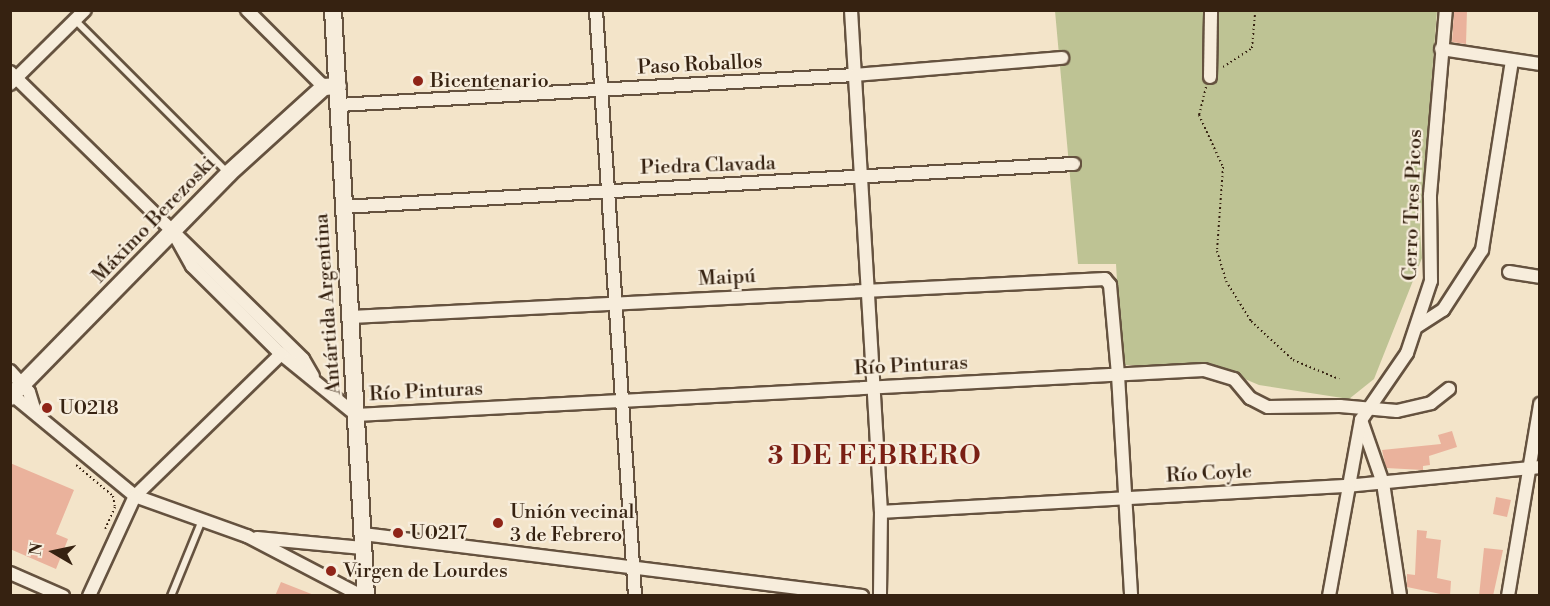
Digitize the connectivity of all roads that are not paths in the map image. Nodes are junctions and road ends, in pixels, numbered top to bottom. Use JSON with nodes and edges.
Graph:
{"nodes":[{"id":1,"x":85,"y":10,"type":"edge"},
{"id":2,"x":247,"y":10,"type":"edge"},
{"id":3,"x":333,"y":10,"type":"edge"},
{"id":4,"x":596,"y":10,"type":"edge"},
{"id":5,"x":851,"y":10,"type":"edge"},
{"id":6,"x":1211,"y":10,"type":"edge"},
{"id":7,"x":1446,"y":10,"type":"edge"},
{"id":8,"x":75,"y":20,"type":"junction"},
{"id":9,"x":1441,"y":49,"type":"junction"},
{"id":10,"x":1062,"y":58,"type":"dead end"},
{"id":11,"x":1512,"y":60,"type":"junction"},
{"id":12,"x":1539,"y":64,"type":"edge"},
{"id":13,"x":854,"y":75,"type":"junction"},
{"id":14,"x":1210,"y":77,"type":"road end"},
{"id":15,"x":13,"y":78,"type":"edge"},
{"id":16,"x":331,"y":87,"type":"junction"},
{"id":17,"x":601,"y":90,"type":"junction"},
{"id":18,"x":339,"y":105,"type":"junction"},
{"id":19,"x":1074,"y":164,"type":"dead end"},
{"id":20,"x":228,"y":174,"type":"junction"},
{"id":21,"x":861,"y":180,"type":"junction"},
{"id":22,"x":606,"y":190,"type":"junction"},
{"id":23,"x":343,"y":207,"type":"junction"},
{"id":24,"x":174,"y":236,"type":"junction"},
{"id":25,"x":1509,"y":272,"type":"dead end"},
{"id":26,"x":1539,"y":277,"type":"edge"},
{"id":27,"x":867,"y":290,"type":"junction"},
{"id":28,"x":614,"y":304,"type":"junction"},
{"id":29,"x":351,"y":317,"type":"junction"},
{"id":30,"x":1418,"y":326,"type":"junction"},
{"id":31,"x":280,"y":354,"type":"junction"},
{"id":32,"x":10,"y":371,"type":"edge"},
{"id":33,"x":1118,"y":375,"type":"junction"},
{"id":34,"x":315,"y":379,"type":"junction"},
{"id":35,"x":874,"y":388,"type":"junction"},
{"id":36,"x":1449,"y":389,"type":"dead end"},
{"id":37,"x":14,"y":392,"type":"edge"},
{"id":38,"x":622,"y":402,"type":"junction"},
{"id":39,"x":1539,"y":404,"type":"edge"},
{"id":40,"x":356,"y":415,"type":"junction"},
{"id":41,"x":1363,"y":415,"type":"junction"},
{"id":42,"x":1534,"y":467,"type":"edge"},
{"id":43,"x":1383,"y":483,"type":"junction"},
{"id":44,"x":1347,"y":486,"type":"junction"},
{"id":45,"x":135,"y":495,"type":"junction"},
{"id":46,"x":1126,"y":499,"type":"junction"},
{"id":47,"x":881,"y":512,"type":"junction"},
{"id":48,"x":202,"y":520,"type":"junction"},
{"id":49,"x":247,"y":536,"type":"junction"},
{"id":50,"x":363,"y":541,"type":"junction"},
{"id":51,"x":633,"y":565,"type":"junction"},
{"id":52,"x":10,"y":573,"type":"edge"},
{"id":53,"x":63,"y":596,"type":"edge"},
{"id":54,"x":89,"y":596,"type":"edge"},
{"id":55,"x":171,"y":596,"type":"edge"},
{"id":56,"x":362,"y":596,"type":"edge"},
{"id":57,"x":366,"y":596,"type":"edge"},
{"id":58,"x":635,"y":596,"type":"edge"},
{"id":59,"x":862,"y":596,"type":"edge"},
{"id":60,"x":880,"y":596,"type":"edge"},
{"id":61,"x":1131,"y":596,"type":"edge"},
{"id":62,"x":1329,"y":596,"type":"edge"},
{"id":63,"x":1400,"y":596,"type":"edge"},
{"id":64,"x":1508,"y":596,"type":"edge"}],
"edges":[{"from":1,"to":8,"type":"street"},
{"from":2,"to":16,"type":"street"},
{"from":3,"to":16,"type":"street","name":"Antártida Argentina"},
{"from":4,"to":17,"type":"street"},
{"from":5,"to":13,"type":"street"},
{"from":6,"to":14,"type":"street"},
{"from":7,"to":9,"type":"street","name":"Cerro Tres Picos"},
{"from":8,"to":15,"type":"street"},
{"from":8,"to":20,"type":"lane"},
{"from":9,"to":11,"type":"street"},
{"from":9,"to":30,"type":"street","name":"Cerro Tres Picos"},
{"from":10,"to":13,"type":"street","name":"Paso Roballos"},
{"from":11,"to":12,"type":"street"},
{"from":11,"to":30,"type":"street"},
{"from":13,"to":17,"type":"street","name":"Paso Roballos"},
{"from":13,"to":21,"type":"street"},
{"from":15,"to":24,"type":"street"},
{"from":16,"to":18,"type":"street","name":"Antártida Argentina"},
{"from":16,"to":20,"type":"street","name":"Máximo Berezoski"},
{"from":17,"to":18,"type":"street","name":"Paso Roballos"},
{"from":17,"to":22,"type":"street"},
{"from":18,"to":23,"type":"street","name":"Antártida Argentina"},
{"from":19,"to":21,"type":"street","name":"Piedra Clavada"},
{"from":20,"to":24,"type":"street","name":"Máximo Berezoski"},
{"from":21,"to":22,"type":"street","name":"Piedra Clavada"},
{"from":21,"to":27,"type":"street"},
{"from":22,"to":23,"type":"street","name":"Piedra Clavada"},
{"from":22,"to":28,"type":"street"},
{"from":23,"to":29,"type":"street","name":"Antártida Argentina"},
{"from":24,"to":31,"type":"street"},
{"from":24,"to":34,"type":"street"},
{"from":24,"to":37,"type":"street","name":"Máximo Berezoski"},
{"from":25,"to":26,"type":"street"},
{"from":27,"to":28,"type":"street","name":"Maipú"},
{"from":27,"to":33,"type":"street","name":"Maipú"},
{"from":27,"to":35,"type":"street"},
{"from":28,"to":29,"type":"street","name":"Maipú"},
{"from":28,"to":38,"type":"street"},
{"from":29,"to":40,"type":"street","name":"Antártida Argentina"},
{"from":30,"to":41,"type":"street","name":"Cerro Tres Picos"},
{"from":31,"to":34,"type":"street"},
{"from":31,"to":45,"type":"street"},
{"from":32,"to":37,"type":"street"},
{"from":33,"to":35,"type":"street","name":"Río Pinturas"},
{"from":33,"to":41,"type":"street","name":"Río Pinturas"},
{"from":33,"to":46,"type":"street"},
{"from":34,"to":40,"type":"street"},
{"from":35,"to":38,"type":"street","name":"Río Pinturas"},
{"from":35,"to":47,"type":"street"},
{"from":36,"to":41,"type":"street","name":"Río Pinturas"},
{"from":37,"to":45,"type":"street"},
{"from":38,"to":40,"type":"street","name":"Río Pinturas"},
{"from":38,"to":51,"type":"street"},
{"from":39,"to":42,"type":"street"},
{"from":40,"to":50,"type":"street","name":"Antártida Argentina"},
{"from":41,"to":43,"type":"street"},
{"from":41,"to":44,"type":"street","name":"Cerro Tres Picos"},
{"from":42,"to":43,"type":"street","name":"Río Coyle"},
{"from":42,"to":64,"type":"street"},
{"from":43,"to":44,"type":"street","name":"Río Coyle"},
{"from":43,"to":63,"type":"street"},
{"from":44,"to":46,"type":"street","name":"Río Coyle"},
{"from":44,"to":62,"type":"street","name":"Cerro Tres Picos"},
{"from":45,"to":48,"type":"street"},
{"from":45,"to":54,"type":"street"},
{"from":46,"to":47,"type":"street","name":"Río Coyle"},
{"from":46,"to":61,"type":"street"},
{"from":47,"to":60,"type":"street"},
{"from":48,"to":49,"type":"street"},
{"from":48,"to":55,"type":"lane"},
{"from":49,"to":50,"type":"street"},
{"from":49,"to":56,"type":"street"},
{"from":50,"to":51,"type":"street"},
{"from":50,"to":57,"type":"street","name":"Antártida Argentina"},
{"from":51,"to":58,"type":"street"},
{"from":51,"to":59,"type":"street"},
{"from":52,"to":53,"type":"street"}]}
